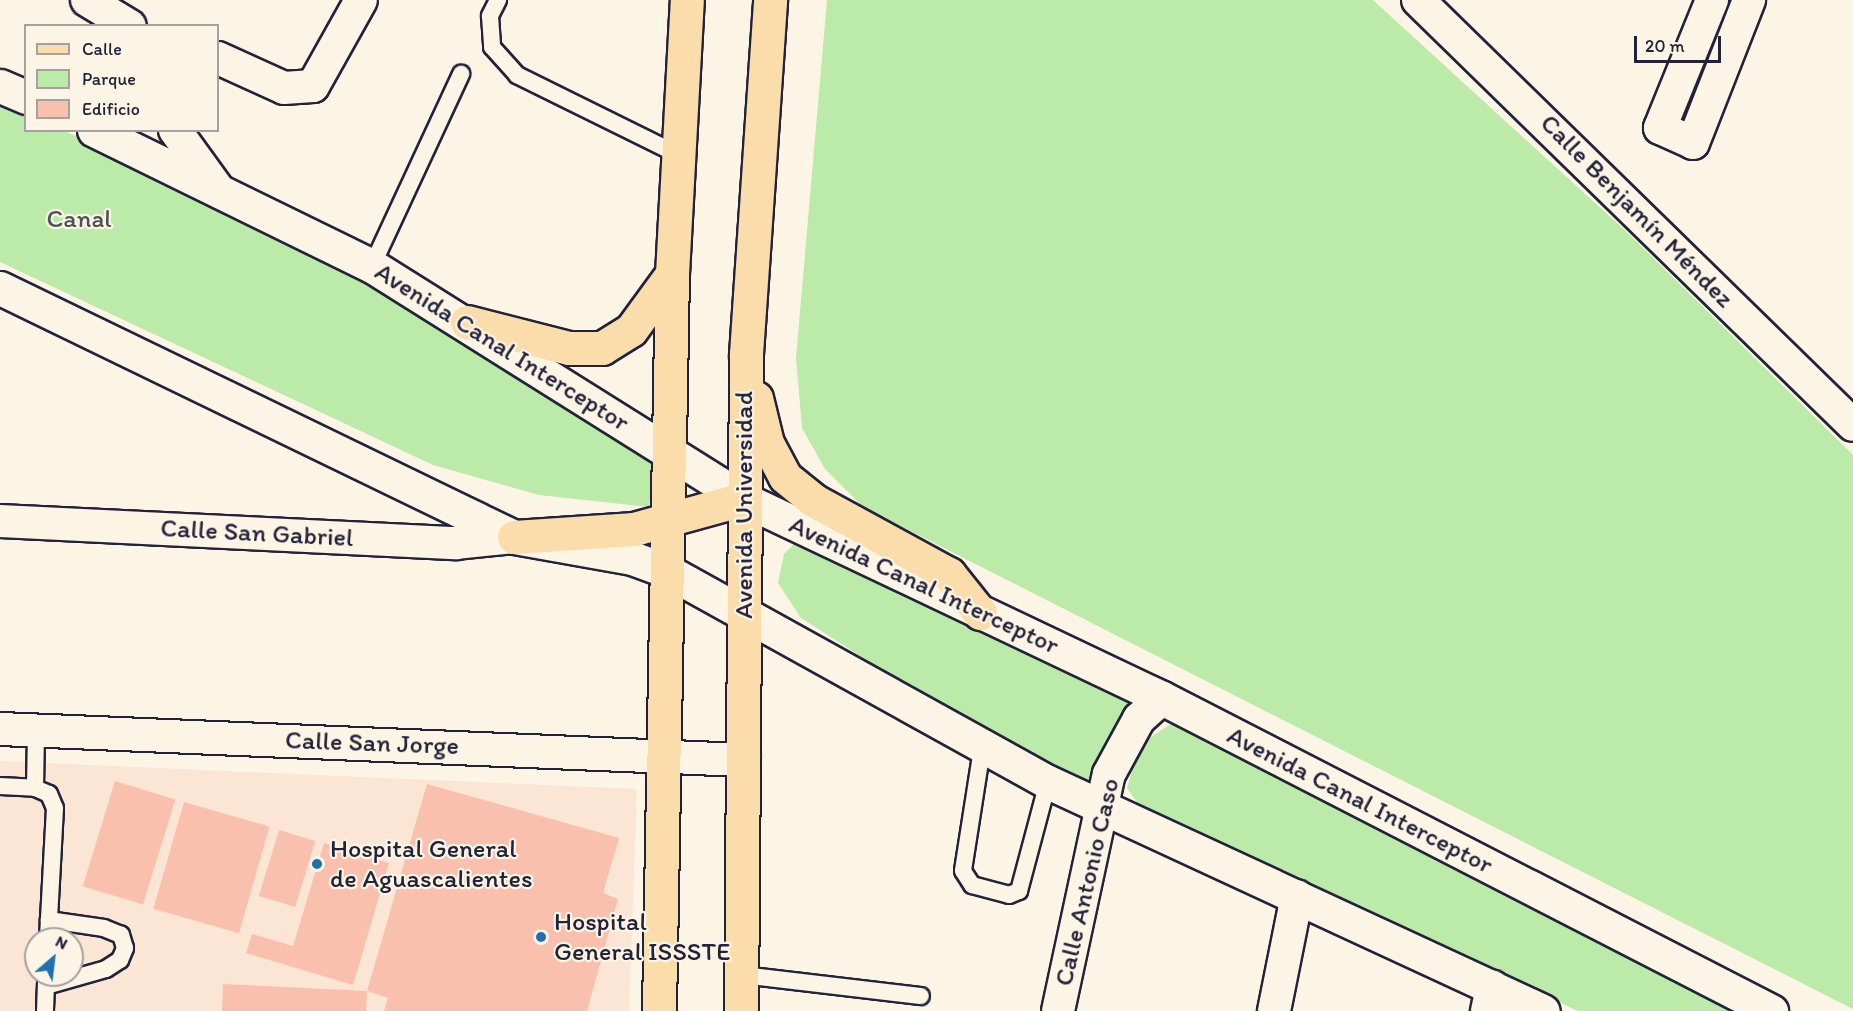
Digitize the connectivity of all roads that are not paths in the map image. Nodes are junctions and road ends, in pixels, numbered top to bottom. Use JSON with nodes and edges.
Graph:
{"nodes":[{"id":1,"x":87,"y":0,"type":"edge"},
{"id":2,"x":361,"y":0,"type":"edge"},
{"id":3,"x":498,"y":0,"type":"edge"},
{"id":4,"x":687,"y":0,"type":"edge"},
{"id":5,"x":770,"y":0,"type":"edge"},
{"id":6,"x":1418,"y":0,"type":"edge"},
{"id":7,"x":1712,"y":0,"type":"edge"},
{"id":8,"x":1749,"y":0,"type":"edge"},
{"id":9,"x":128,"y":24,"type":"edge"},
{"id":10,"x":219,"y":58,"type":"edge"},
{"id":11,"x":461,"y":74,"type":"dead end"},
{"id":12,"x":0,"y":86,"type":"edge"},
{"id":13,"x":24,"y":96,"type":"edge"},
{"id":14,"x":98,"y":132,"type":"edge"},
{"id":15,"x":176,"y":132,"type":"edge"},
{"id":16,"x":677,"y":154,"type":"junction"},
{"id":17,"x":220,"y":192,"type":"junction"},
{"id":18,"x":372,"y":266,"type":"junction"},
{"id":19,"x":672,"y":274,"type":"junction"},
{"id":20,"x":0,"y":288,"type":"edge"},
{"id":21,"x":468,"y":322,"type":"junction"},
{"id":22,"x":746,"y":354,"type":"junction"},
{"id":23,"x":1853,"y":425,"type":"edge"},
{"id":24,"x":669,"y":453,"type":"junction"},
{"id":25,"x":743,"y":499,"type":"junction"},
{"id":26,"x":0,"y":521,"type":"edge"},
{"id":27,"x":668,"y":522,"type":"junction"},
{"id":28,"x":514,"y":537,"type":"junction"},
{"id":29,"x":667,"y":571,"type":"junction"},
{"id":30,"x":743,"y":612,"type":"junction"},
{"id":31,"x":980,"y":613,"type":"junction"},
{"id":32,"x":1162,"y":698,"type":"junction"},
{"id":33,"x":0,"y":729,"type":"edge"},
{"id":34,"x":36,"y":729,"type":"junction"},
{"id":35,"x":982,"y":749,"type":"junction"},
{"id":36,"x":664,"y":755,"type":"junction"},
{"id":37,"x":744,"y":760,"type":"junction"},
{"id":38,"x":1048,"y":782,"type":"junction"},
{"id":39,"x":0,"y":786,"type":"edge"},
{"id":40,"x":35,"y":788,"type":"junction"},
{"id":41,"x":1099,"y":807,"type":"junction"},
{"id":42,"x":1298,"y":896,"type":"junction"},
{"id":43,"x":49,"y":920,"type":"junction"},
{"id":44,"x":49,"y":927,"type":"edge"},
{"id":45,"x":84,"y":973,"type":"edge"},
{"id":46,"x":742,"y":975,"type":"junction"},
{"id":47,"x":46,"y":987,"type":"edge"},
{"id":48,"x":921,"y":996,"type":"dead end"},
{"id":49,"x":1490,"y":999,"type":"edge"},
{"id":50,"x":45,"y":1011,"type":"edge"},
{"id":51,"x":659,"y":1011,"type":"edge"},
{"id":52,"x":741,"y":1011,"type":"edge"},
{"id":53,"x":1058,"y":1011,"type":"edge"},
{"id":54,"x":1274,"y":1011,"type":"edge"},
{"id":55,"x":1543,"y":1011,"type":"edge"},
{"id":56,"x":1771,"y":1011,"type":"edge"}],
"edges":[{"from":1,"to":9,"type":"street"},
{"from":2,"to":10,"type":"street"},
{"from":3,"to":16,"type":"lane"},
{"from":4,"to":16,"type":"main road"},
{"from":5,"to":22,"type":"main road","name":"Avenida Universidad"},
{"from":6,"to":23,"type":"street","name":"Calle Benjamín Méndez"},
{"from":7,"to":8,"type":"street"},
{"from":11,"to":18,"type":"lane"},
{"from":12,"to":13,"type":"main road"},
{"from":14,"to":17,"type":"main road","name":"Avenida Canal Interceptor"},
{"from":15,"to":17,"type":"street"},
{"from":16,"to":19,"type":"main road"},
{"from":17,"to":18,"type":"main road","name":"Avenida Canal Interceptor"},
{"from":18,"to":21,"type":"main road","name":"Avenida Canal Interceptor"},
{"from":19,"to":21,"type":"main road"},
{"from":19,"to":24,"type":"main road"},
{"from":20,"to":28,"type":"main road"},
{"from":21,"to":24,"type":"main road","name":"Avenida Canal Interceptor"},
{"from":22,"to":25,"type":"main road","name":"Avenida Universidad"},
{"from":22,"to":31,"type":"main road"},
{"from":24,"to":25,"type":"main road","name":"Avenida Canal Interceptor"},
{"from":24,"to":27,"type":"main road"},
{"from":25,"to":27,"type":"main road"},
{"from":25,"to":30,"type":"main road","name":"Avenida Universidad"},
{"from":25,"to":31,"type":"main road","name":"Avenida Canal Interceptor"},
{"from":26,"to":28,"type":"street","name":"Calle San Gabriel"},
{"from":27,"to":28,"type":"main road"},
{"from":27,"to":29,"type":"main road"},
{"from":28,"to":29,"type":"main road"},
{"from":29,"to":30,"type":"main road"},
{"from":29,"to":36,"type":"main road"},
{"from":30,"to":35,"type":"main road"},
{"from":30,"to":37,"type":"main road","name":"Avenida Universidad"},
{"from":31,"to":32,"type":"main road","name":"Avenida Canal Interceptor"},
{"from":32,"to":41,"type":"street","name":"Calle Antonio Caso"},
{"from":32,"to":56,"type":"main road","name":"Avenida Canal Interceptor"},
{"from":33,"to":34,"type":"street","name":"Calle San Jorge"},
{"from":34,"to":36,"type":"street","name":"Calle San Jorge"},
{"from":34,"to":40,"type":"lane"},
{"from":35,"to":38,"type":"main road"},
{"from":35,"to":38,"type":"lane"},
{"from":36,"to":37,"type":"street","name":"Calle San Jorge"},
{"from":36,"to":51,"type":"main road"},
{"from":37,"to":46,"type":"main road","name":"Avenida Universidad"},
{"from":38,"to":41,"type":"main road"},
{"from":39,"to":40,"type":"lane"},
{"from":40,"to":43,"type":"lane"},
{"from":41,"to":42,"type":"main road"},
{"from":41,"to":53,"type":"street","name":"Calle Antonio Caso"},
{"from":42,"to":49,"type":"main road"},
{"from":42,"to":54,"type":"street"},
{"from":43,"to":44,"type":"lane"},
{"from":43,"to":45,"type":"lane"},
{"from":46,"to":48,"type":"lane"},
{"from":46,"to":52,"type":"main road","name":"Avenida Universidad"},
{"from":47,"to":50,"type":"lane"},
{"from":49,"to":55,"type":"main road"}]}
